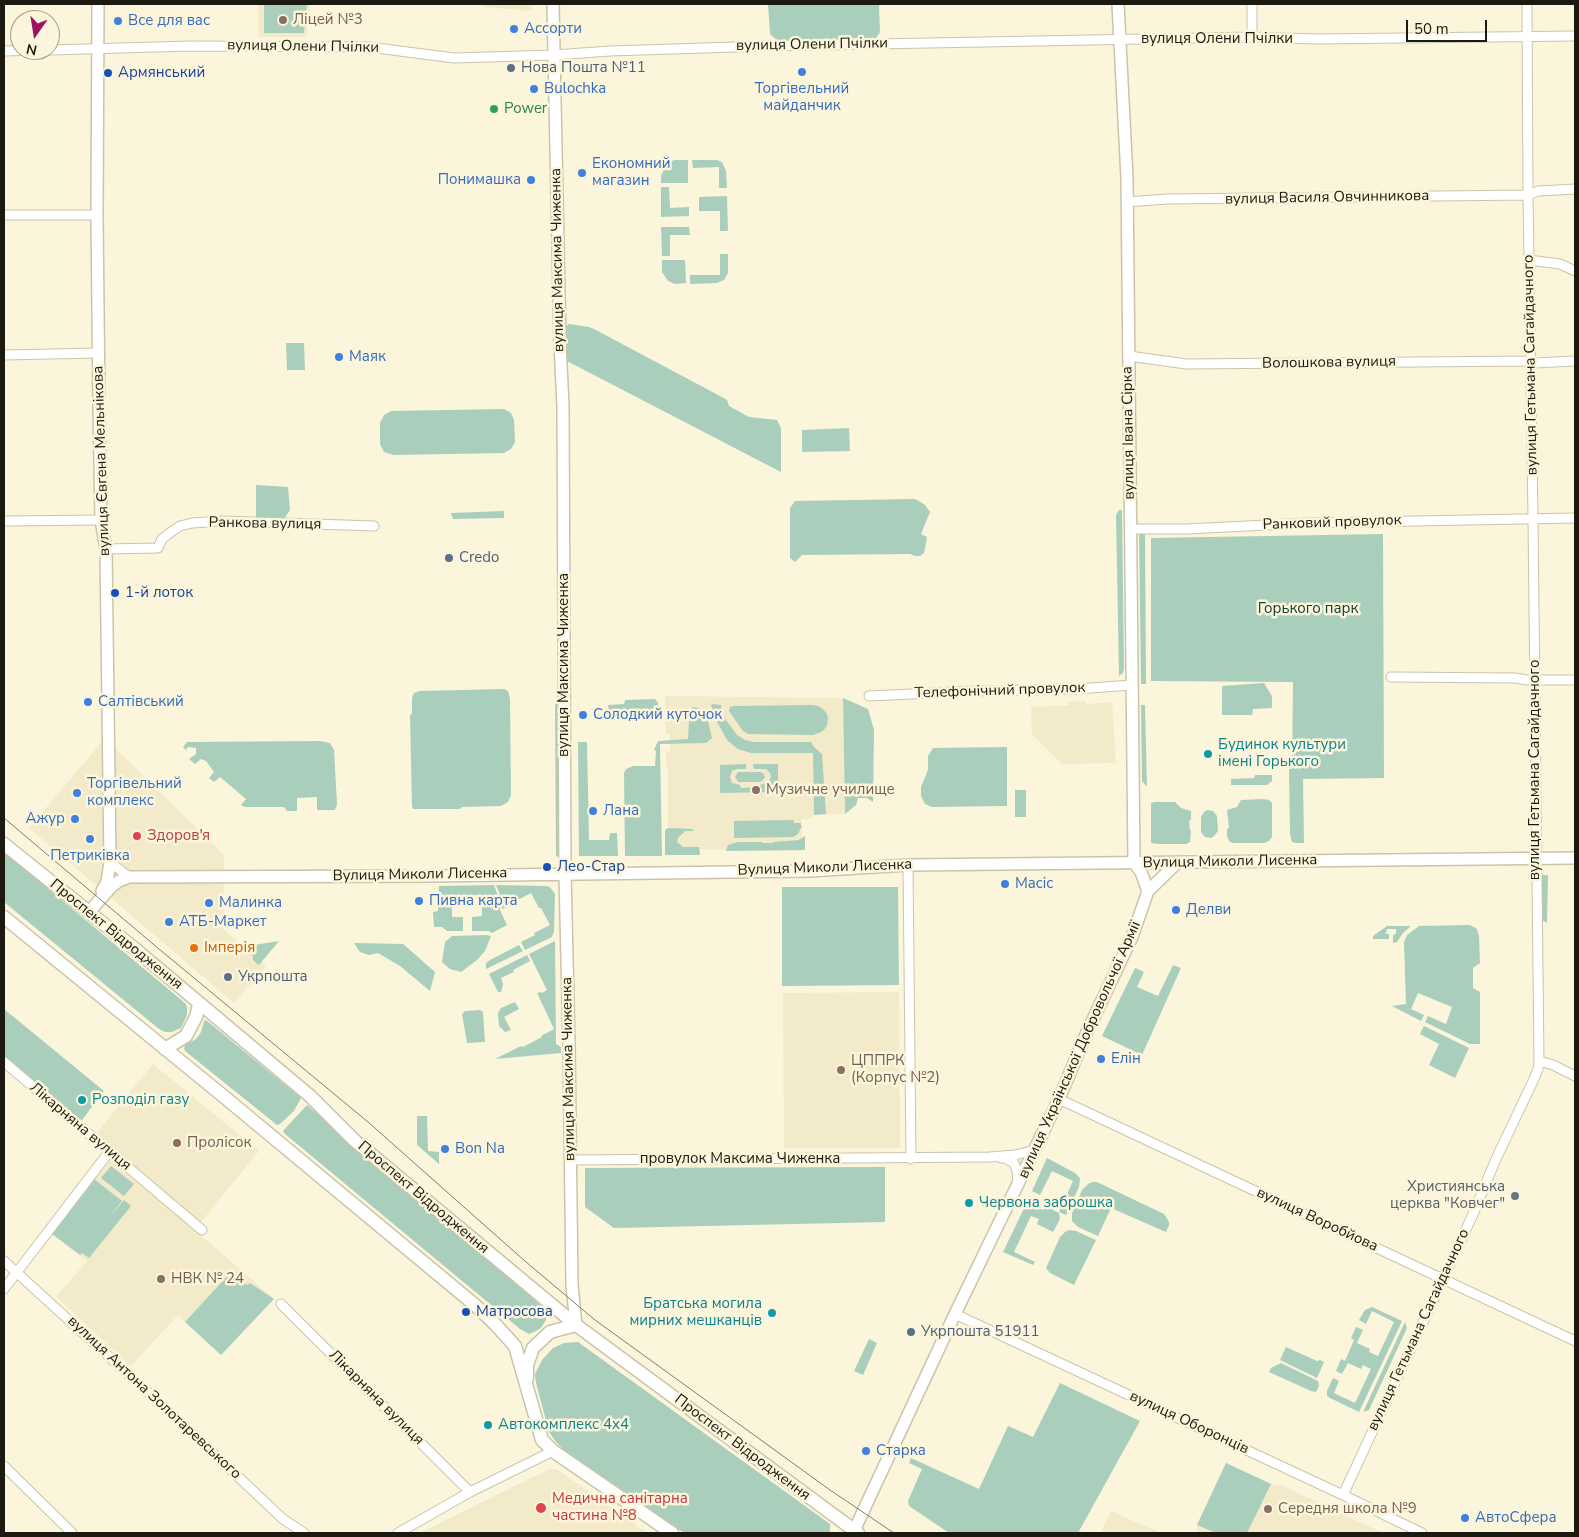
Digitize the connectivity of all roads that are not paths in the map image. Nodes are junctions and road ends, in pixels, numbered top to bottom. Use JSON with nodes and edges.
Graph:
{"nodes":[{"id":1,"x":98,"y":4,"type":"edge"},
{"id":2,"x":553,"y":4,"type":"edge"},
{"id":3,"x":1118,"y":4,"type":"edge"},
{"id":4,"x":1252,"y":4,"type":"edge"},
{"id":5,"x":1527,"y":4,"type":"edge"},
{"id":6,"x":1527,"y":36,"type":"junction"},
{"id":7,"x":1575,"y":36,"type":"edge"},
{"id":8,"x":1252,"y":37,"type":"junction"},
{"id":9,"x":1120,"y":40,"type":"junction"},
{"id":10,"x":98,"y":48,"type":"junction"},
{"id":11,"x":60,"y":50,"type":"edge"},
{"id":12,"x":554,"y":55,"type":"junction"},
{"id":13,"x":1575,"y":189,"type":"edge"},
{"id":14,"x":1528,"y":195,"type":"junction"},
{"id":15,"x":1127,"y":202,"type":"junction"},
{"id":16,"x":4,"y":215,"type":"edge"},
{"id":17,"x":97,"y":215,"type":"junction"},
{"id":18,"x":1529,"y":260,"type":"junction"},
{"id":19,"x":1575,"y":271,"type":"edge"},
{"id":20,"x":98,"y":354,"type":"junction"},
{"id":21,"x":4,"y":355,"type":"edge"},
{"id":22,"x":1129,"y":356,"type":"junction"},
{"id":23,"x":1530,"y":361,"type":"junction"},
{"id":24,"x":1575,"y":361,"type":"edge"},
{"id":25,"x":1533,"y":518,"type":"junction"},
{"id":26,"x":1575,"y":518,"type":"edge"},
{"id":27,"x":101,"y":520,"type":"junction"},
{"id":28,"x":4,"y":521,"type":"edge"},
{"id":29,"x":374,"y":526,"type":"dead end"},
{"id":30,"x":1130,"y":529,"type":"junction"},
{"id":31,"x":106,"y":549,"type":"junction"},
{"id":32,"x":1391,"y":677,"type":"dead end"},
{"id":33,"x":1535,"y":680,"type":"junction"},
{"id":34,"x":1575,"y":680,"type":"edge"},
{"id":35,"x":1132,"y":685,"type":"junction"},
{"id":36,"x":868,"y":696,"type":"dead end"},
{"id":37,"x":4,"y":844,"type":"edge"},
{"id":38,"x":1536,"y":858,"type":"junction"},
{"id":39,"x":1575,"y":858,"type":"edge"},
{"id":40,"x":110,"y":862,"type":"junction"},
{"id":41,"x":1178,"y":862,"type":"junction"},
{"id":42,"x":1134,"y":863,"type":"junction"},
{"id":43,"x":908,"y":866,"type":"junction"},
{"id":44,"x":565,"y":874,"type":"junction"},
{"id":45,"x":129,"y":877,"type":"junction"},
{"id":46,"x":1148,"y":891,"type":"junction"},
{"id":47,"x":88,"y":912,"type":"junction"},
{"id":48,"x":4,"y":918,"type":"edge"},
{"id":49,"x":199,"y":1004,"type":"junction"},
{"id":50,"x":165,"y":1049,"type":"junction"},
{"id":51,"x":1539,"y":1061,"type":"junction"},
{"id":52,"x":4,"y":1062,"type":"edge"},
{"id":53,"x":1575,"y":1076,"type":"edge"},
{"id":54,"x":1059,"y":1100,"type":"junction"},
{"id":55,"x":1035,"y":1150,"type":"junction"},
{"id":56,"x":109,"y":1152,"type":"junction"},
{"id":57,"x":990,"y":1157,"type":"junction"},
{"id":58,"x":911,"y":1159,"type":"junction"},
{"id":59,"x":570,"y":1160,"type":"junction"},
{"id":60,"x":1017,"y":1188,"type":"junction"},
{"id":61,"x":202,"y":1230,"type":"dead end"},
{"id":62,"x":4,"y":1261,"type":"edge"},
{"id":63,"x":16,"y":1271,"type":"junction"},
{"id":64,"x":1443,"y":1279,"type":"junction"},
{"id":65,"x":4,"y":1288,"type":"edge"},
{"id":66,"x":282,"y":1304,"type":"dead end"},
{"id":67,"x":955,"y":1314,"type":"junction"},
{"id":68,"x":576,"y":1325,"type":"junction"},
{"id":69,"x":1575,"y":1341,"type":"edge"},
{"id":70,"x":526,"y":1389,"type":"junction"},
{"id":71,"x":553,"y":1451,"type":"junction"},
{"id":72,"x":4,"y":1466,"type":"edge"},
{"id":73,"x":470,"y":1492,"type":"junction"},
{"id":74,"x":1343,"y":1495,"type":"junction"},
{"id":75,"x":855,"y":1532,"type":"edge"},
{"id":76,"x":72,"y":1533,"type":"edge"},
{"id":77,"x":304,"y":1533,"type":"edge"},
{"id":78,"x":398,"y":1533,"type":"edge"},
{"id":79,"x":672,"y":1533,"type":"edge"},
{"id":80,"x":1422,"y":1533,"type":"edge"}],
"edges":[{"from":1,"to":10,"type":"street","name":"вулиця Євгена Мельнікова"},
{"from":2,"to":12,"type":"street","name":"вулиця Максима Чиженка"},
{"from":3,"to":9,"type":"street","name":"вулиця Івана Сірка"},
{"from":4,"to":8,"type":"street"},
{"from":5,"to":6,"type":"street","name":"вулиця Гетьмана Сагайдачного"},
{"from":6,"to":7,"type":"street","name":"вулиця Олени Пчілки"},
{"from":6,"to":8,"type":"street","name":"вулиця Олени Пчілки"},
{"from":6,"to":14,"type":"street","name":"вулиця Гетьмана Сагайдачного"},
{"from":8,"to":9,"type":"street","name":"вулиця Олени Пчілки"},
{"from":9,"to":12,"type":"street","name":"вулиця Олени Пчілки"},
{"from":9,"to":15,"type":"street","name":"вулиця Івана Сірка"},
{"from":10,"to":11,"type":"street","name":"вулиця Олени Пчілки"},
{"from":10,"to":12,"type":"street","name":"вулиця Олени Пчілки"},
{"from":10,"to":17,"type":"street","name":"вулиця Євгена Мельнікова"},
{"from":12,"to":44,"type":"street","name":"вулиця Максима Чиженка"},
{"from":13,"to":14,"type":"street","name":"вулиця Василя Овчинникова"},
{"from":14,"to":15,"type":"street","name":"вулиця Василя Овчинникова"},
{"from":14,"to":18,"type":"street","name":"вулиця Гетьмана Сагайдачного"},
{"from":15,"to":22,"type":"street","name":"вулиця Івана Сірка"},
{"from":16,"to":17,"type":"street"},
{"from":17,"to":20,"type":"street","name":"вулиця Євгена Мельнікова"},
{"from":18,"to":19,"type":"street"},
{"from":18,"to":23,"type":"street","name":"вулиця Гетьмана Сагайдачного"},
{"from":20,"to":21,"type":"street"},
{"from":20,"to":27,"type":"street","name":"вулиця Євгена Мельнікова"},
{"from":22,"to":23,"type":"street","name":"Волошкова вулиця"},
{"from":22,"to":30,"type":"street","name":"вулиця Івана Сірка"},
{"from":23,"to":24,"type":"street","name":"Волошкова вулиця"},
{"from":23,"to":25,"type":"street","name":"вулиця Гетьмана Сагайдачного"},
{"from":25,"to":26,"type":"street","name":"Ранковий провулок"},
{"from":25,"to":30,"type":"street","name":"Ранковий провулок"},
{"from":25,"to":33,"type":"street","name":"вулиця Гетьмана Сагайдачного"},
{"from":27,"to":28,"type":"street"},
{"from":27,"to":31,"type":"street","name":"вулиця Євгена Мельнікова"},
{"from":29,"to":31,"type":"street","name":"Ранкова вулиця"},
{"from":30,"to":35,"type":"street","name":"вулиця Івана Сірка"},
{"from":31,"to":40,"type":"street","name":"вулиця Євгена Мельнікова"},
{"from":32,"to":33,"type":"street"},
{"from":33,"to":34,"type":"street"},
{"from":33,"to":38,"type":"street","name":"вулиця Гетьмана Сагайдачного"},
{"from":35,"to":36,"type":"street","name":"Телефонічний провулок"},
{"from":35,"to":42,"type":"street","name":"вулиця Івана Сірка"},
{"from":37,"to":47,"type":"main road","name":"Проспект Відродження"},
{"from":38,"to":39,"type":"street","name":"Вулиця Миколи Лисенка"},
{"from":38,"to":41,"type":"street","name":"Вулиця Миколи Лисенка"},
{"from":38,"to":51,"type":"street","name":"вулиця Гетьмана Сагайдачного"},
{"from":40,"to":45,"type":"street"},
{"from":40,"to":47,"type":"street","name":"вулиця Євгена Мельнікова"},
{"from":41,"to":42,"type":"street","name":"Вулиця Миколи Лисенка"},
{"from":41,"to":46,"type":"street","name":"вулиця Української Добровольчої Армії"},
{"from":42,"to":43,"type":"street","name":"Вулиця Миколи Лисенка"},
{"from":42,"to":46,"type":"street"},
{"from":43,"to":44,"type":"street","name":"Вулиця Миколи Лисенка"},
{"from":43,"to":58,"type":"street"},
{"from":44,"to":45,"type":"street","name":"Вулиця Миколи Лисенка"},
{"from":44,"to":59,"type":"street","name":"вулиця Максима Чиженка"},
{"from":45,"to":47,"type":"street"},
{"from":46,"to":54,"type":"street","name":"вулиця Української Добровольчої Армії"},
{"from":47,"to":49,"type":"main road","name":"Проспект Відродження"},
{"from":48,"to":50,"type":"main road"},
{"from":49,"to":50,"type":"main road"},
{"from":49,"to":68,"type":"main road","name":"Проспект Відродження"},
{"from":50,"to":70,"type":"main road"},
{"from":51,"to":53,"type":"street"},
{"from":51,"to":64,"type":"street","name":"вулиця Гетьмана Сагайдачного"},
{"from":52,"to":56,"type":"street","name":"Лікарняна вулиця"},
{"from":54,"to":55,"type":"street","name":"вулиця Української Добровольчої Армії"},
{"from":54,"to":64,"type":"street","name":"вулиця Воробйова"},
{"from":55,"to":57,"type":"street","name":"провулок Максима Чиженка"},
{"from":55,"to":60,"type":"street","name":"вулиця Української Добровольчої Армії"},
{"from":56,"to":61,"type":"street","name":"Лікарняна вулиця"},
{"from":56,"to":63,"type":"street"},
{"from":57,"to":58,"type":"street","name":"провулок Максима Чиженка"},
{"from":57,"to":60,"type":"street"},
{"from":58,"to":59,"type":"street","name":"провулок Максима Чиженка"},
{"from":59,"to":68,"type":"street","name":"вулиця Максима Чиженка"},
{"from":60,"to":67,"type":"street","name":"вулиця Української Добровольчої Армії"},
{"from":62,"to":63,"type":"street","name":"вулиця Антона Золотаревського"},
{"from":63,"to":65,"type":"street"},
{"from":63,"to":77,"type":"street","name":"вулиця Антона Золотаревського"},
{"from":64,"to":69,"type":"street","name":"вулиця Воробйова"},
{"from":64,"to":74,"type":"street","name":"вулиця Гетьмана Сагайдачного"},
{"from":66,"to":73,"type":"street","name":"Лікарняна вулиця"},
{"from":67,"to":74,"type":"street","name":"вулиця Оборонців"},
{"from":67,"to":75,"type":"street","name":"вулиця Української Добровольчої Армії"},
{"from":68,"to":70,"type":"main road"},
{"from":68,"to":75,"type":"main road","name":"Проспект Відродження"},
{"from":70,"to":71,"type":"main road"},
{"from":71,"to":73,"type":"street"},
{"from":71,"to":79,"type":"main road"},
{"from":72,"to":76,"type":"street"},
{"from":73,"to":78,"type":"street"},
{"from":74,"to":80,"type":"street","name":"вулиця Оборонців"}]}
